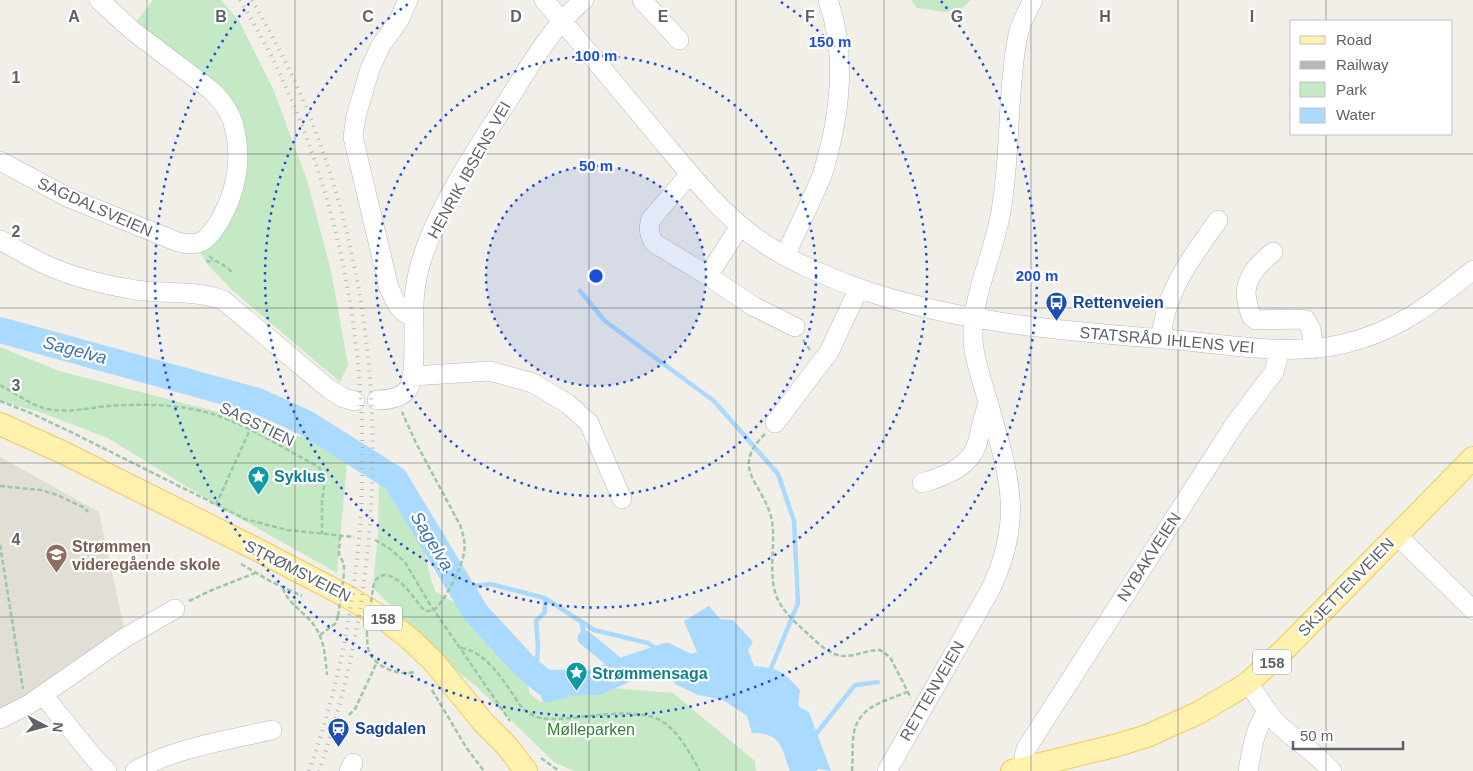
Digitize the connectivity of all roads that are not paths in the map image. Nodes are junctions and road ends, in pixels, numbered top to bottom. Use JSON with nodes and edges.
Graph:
{"nodes":[{"id":1,"x":99,"y":0,"type":"edge"},
{"id":2,"x":408,"y":0,"type":"edge"},
{"id":3,"x":544,"y":0,"type":"edge"},
{"id":4,"x":584,"y":0,"type":"edge"},
{"id":5,"x":642,"y":0,"type":"edge"},
{"id":6,"x":828,"y":0,"type":"edge"},
{"id":7,"x":1033,"y":0,"type":"edge"},
{"id":8,"x":562,"y":20,"type":"junction"},
{"id":9,"x":679,"y":40,"type":"dead end"},
{"id":10,"x":0,"y":161,"type":"edge"},
{"id":11,"x":690,"y":174,"type":"junction"},
{"id":12,"x":1218,"y":220,"type":"dead end"},
{"id":13,"x":740,"y":226,"type":"junction"},
{"id":14,"x":0,"y":240,"type":"edge"},
{"id":15,"x":1273,"y":252,"type":"dead end"},
{"id":16,"x":785,"y":256,"type":"junction"},
{"id":17,"x":1473,"y":270,"type":"edge"},
{"id":18,"x":708,"y":276,"type":"junction"},
{"id":19,"x":859,"y":288,"type":"junction"},
{"id":20,"x":413,"y":317,"type":"junction"},
{"id":21,"x":974,"y":319,"type":"junction"},
{"id":22,"x":795,"y":328,"type":"dead end"},
{"id":23,"x":1161,"y":339,"type":"junction"},
{"id":24,"x":1280,"y":349,"type":"junction"},
{"id":25,"x":1314,"y":349,"type":"junction"},
{"id":26,"x":412,"y":376,"type":"junction"},
{"id":27,"x":377,"y":400,"type":"dead end"},
{"id":28,"x":355,"y":401,"type":"dead end"},
{"id":29,"x":989,"y":403,"type":"junction"},
{"id":30,"x":775,"y":423,"type":"road end"},
{"id":31,"x":0,"y":424,"type":"edge"},
{"id":32,"x":1473,"y":458,"type":"edge"},
{"id":33,"x":922,"y":484,"type":"dead end"},
{"id":34,"x":622,"y":499,"type":"dead end"},
{"id":35,"x":1397,"y":535,"type":"junction"},
{"id":36,"x":175,"y":609,"type":"road end"},
{"id":37,"x":1473,"y":610,"type":"edge"},
{"id":38,"x":1248,"y":682,"type":"junction"},
{"id":39,"x":36,"y":700,"type":"junction"},
{"id":40,"x":1268,"y":712,"type":"junction"},
{"id":41,"x":0,"y":719,"type":"edge"},
{"id":42,"x":483,"y":722,"type":"junction"},
{"id":43,"x":272,"y":730,"type":"dead end"},
{"id":44,"x":531,"y":763,"type":"edge"},
{"id":45,"x":1018,"y":769,"type":"edge"},
{"id":46,"x":107,"y":771,"type":"edge"},
{"id":47,"x":135,"y":771,"type":"edge"},
{"id":48,"x":511,"y":771,"type":"edge"},
{"id":49,"x":887,"y":771,"type":"edge"},
{"id":50,"x":1248,"y":771,"type":"edge"},
{"id":51,"x":1332,"y":771,"type":"edge"}],
"edges":[{"from":1,"to":10,"type":"street","name":"SAGDALSVEIEN"},
{"from":2,"to":20,"type":"street"},
{"from":3,"to":8,"type":"street","name":"STATSRÅD IHLENS VEI"},
{"from":4,"to":8,"type":"street","name":"HENRIK IBSENS VEI"},
{"from":5,"to":9,"type":"street"},
{"from":6,"to":16,"type":"street"},
{"from":7,"to":21,"type":"street","name":"RETTENVEIEN"},
{"from":8,"to":11,"type":"street","name":"STATSRÅD IHLENS VEI"},
{"from":8,"to":20,"type":"street","name":"HENRIK IBSENS VEI"},
{"from":11,"to":13,"type":"street","name":"STATSRÅD IHLENS VEI"},
{"from":11,"to":18,"type":"street"},
{"from":12,"to":23,"type":"street"},
{"from":13,"to":16,"type":"street","name":"STATSRÅD IHLENS VEI"},
{"from":13,"to":18,"type":"street"},
{"from":14,"to":28,"type":"street"},
{"from":15,"to":25,"type":"street","name":"STATSRÅD IHLENS VEI"},
{"from":16,"to":19,"type":"street","name":"STATSRÅD IHLENS VEI"},
{"from":17,"to":25,"type":"street","name":"STATSRÅD IHLENS VEI"},
{"from":18,"to":22,"type":"street"},
{"from":19,"to":21,"type":"street","name":"STATSRÅD IHLENS VEI"},
{"from":19,"to":30,"type":"street"},
{"from":20,"to":26,"type":"street","name":"HENRIK IBSENS VEI"},
{"from":21,"to":23,"type":"street","name":"STATSRÅD IHLENS VEI"},
{"from":21,"to":29,"type":"street","name":"RETTENVEIEN"},
{"from":23,"to":24,"type":"street","name":"STATSRÅD IHLENS VEI"},
{"from":24,"to":25,"type":"street","name":"STATSRÅD IHLENS VEI"},
{"from":24,"to":45,"type":"street","name":"NYBAKVEIEN"},
{"from":26,"to":27,"type":"street"},
{"from":26,"to":34,"type":"street"},
{"from":29,"to":33,"type":"street"},
{"from":29,"to":49,"type":"street","name":"RETTENVEIEN"},
{"from":31,"to":42,"type":"main road","name":"STRØMSVEIEN","number":"158"},
{"from":32,"to":35,"type":"main road","name":"SKJETTENVEIEN","number":"158"},
{"from":35,"to":37,"type":"street"},
{"from":35,"to":38,"type":"main road","name":"SKJETTENVEIEN","number":"158"},
{"from":36,"to":39,"type":"street"},
{"from":38,"to":40,"type":"street"},
{"from":38,"to":45,"type":"main road","name":"SKJETTENVEIEN","number":"158"},
{"from":39,"to":41,"type":"street"},
{"from":39,"to":46,"type":"street"},
{"from":40,"to":50,"type":"street"},
{"from":40,"to":51,"type":"street"},
{"from":42,"to":44,"type":"main road","name":"STRØMSVEIEN","number":"158"},
{"from":42,"to":48,"type":"main road","name":"STRØMSVEIEN","number":"158"},
{"from":43,"to":47,"type":"street"}]}
